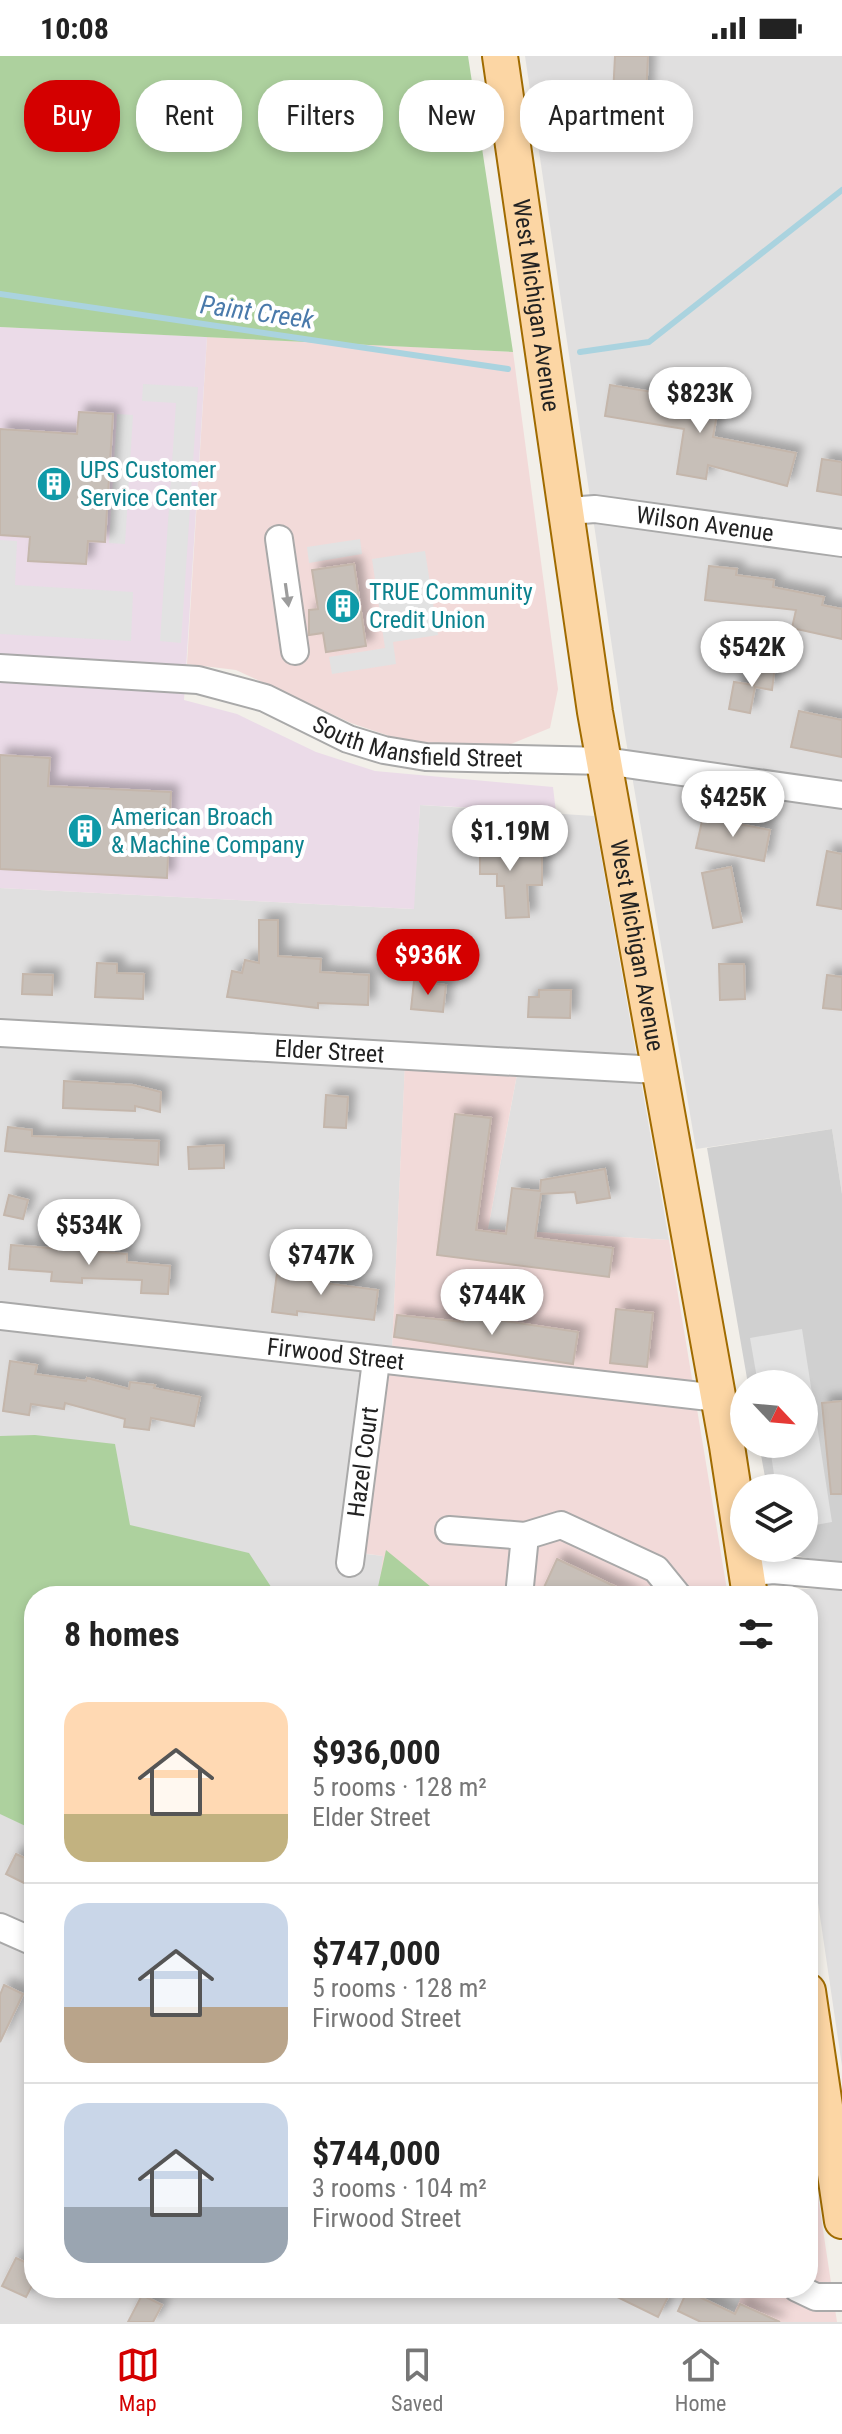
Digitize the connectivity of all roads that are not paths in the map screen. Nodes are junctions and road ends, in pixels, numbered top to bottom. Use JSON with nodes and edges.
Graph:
{"nodes":[{"id":1,"x":500,"y":56,"type":"edge"},
{"id":2,"x":568,"y":511,"type":"junction"},
{"id":3,"x":279,"y":539,"type":"dead end"},
{"id":4,"x":842,"y":543,"type":"edge"},
{"id":5,"x":295,"y":651,"type":"dead end"},
{"id":6,"x":0,"y":668,"type":"edge"},
{"id":7,"x":605,"y":761,"type":"junction"},
{"id":8,"x":842,"y":795,"type":"edge"},
{"id":9,"x":0,"y":1033,"type":"edge"},
{"id":10,"x":658,"y":1070,"type":"junction"},
{"id":11,"x":0,"y":1316,"type":"edge"},
{"id":12,"x":376,"y":1361,"type":"junction"},
{"id":13,"x":718,"y":1398,"type":"junction"},
{"id":14,"x":449,"y":1530,"type":"dead end"},
{"id":15,"x":525,"y":1536,"type":"junction"},
{"id":16,"x":350,"y":1563,"type":"dead end"},
{"id":17,"x":842,"y":1576,"type":"edge"},
{"id":18,"x":748,"y":1584,"type":"edge"},
{"id":19,"x":520,"y":1586,"type":"edge"},
{"id":20,"x":670,"y":1586,"type":"edge"},
{"id":21,"x":0,"y":1927,"type":"edge"},
{"id":22,"x":24,"y":1938,"type":"edge"},
{"id":23,"x":818,"y":2040,"type":"edge"},
{"id":24,"x":835,"y":2124,"type":"edge"},
{"id":25,"x":842,"y":2221,"type":"edge"},
{"id":26,"x":818,"y":2297,"type":"edge"},
{"id":27,"x":842,"y":2297,"type":"edge"}],
"edges":[{"from":1,"to":2,"type":"main road","name":"West Michigan Avenue"},
{"from":2,"to":4,"type":"street","name":"Wilson Avenue"},
{"from":2,"to":7,"type":"main road","name":"West Michigan Avenue"},
{"from":3,"to":5,"type":"street","one_way":true},
{"from":6,"to":7,"type":"street","name":"South Mansfield Street"},
{"from":7,"to":8,"type":"street","name":"South Mansfield Street"},
{"from":7,"to":10,"type":"main road","name":"West Michigan Avenue"},
{"from":9,"to":10,"type":"street","name":"Elder Street"},
{"from":10,"to":13,"type":"main road","name":"West Michigan Avenue"},
{"from":11,"to":12,"type":"street","name":"Firwood Street"},
{"from":12,"to":13,"type":"street","name":"Firwood Street"},
{"from":12,"to":16,"type":"street","name":"Hazel Court"},
{"from":13,"to":18,"type":"main road","name":"West Michigan Avenue"},
{"from":14,"to":15,"type":"street"},
{"from":15,"to":19,"type":"street"},
{"from":15,"to":20,"type":"street"},
{"from":17,"to":18,"type":"street"},
{"from":21,"to":22,"type":"street"},
{"from":23,"to":24,"type":"main road"},
{"from":24,"to":25,"type":"main road"},
{"from":26,"to":27,"type":"street"}]}
